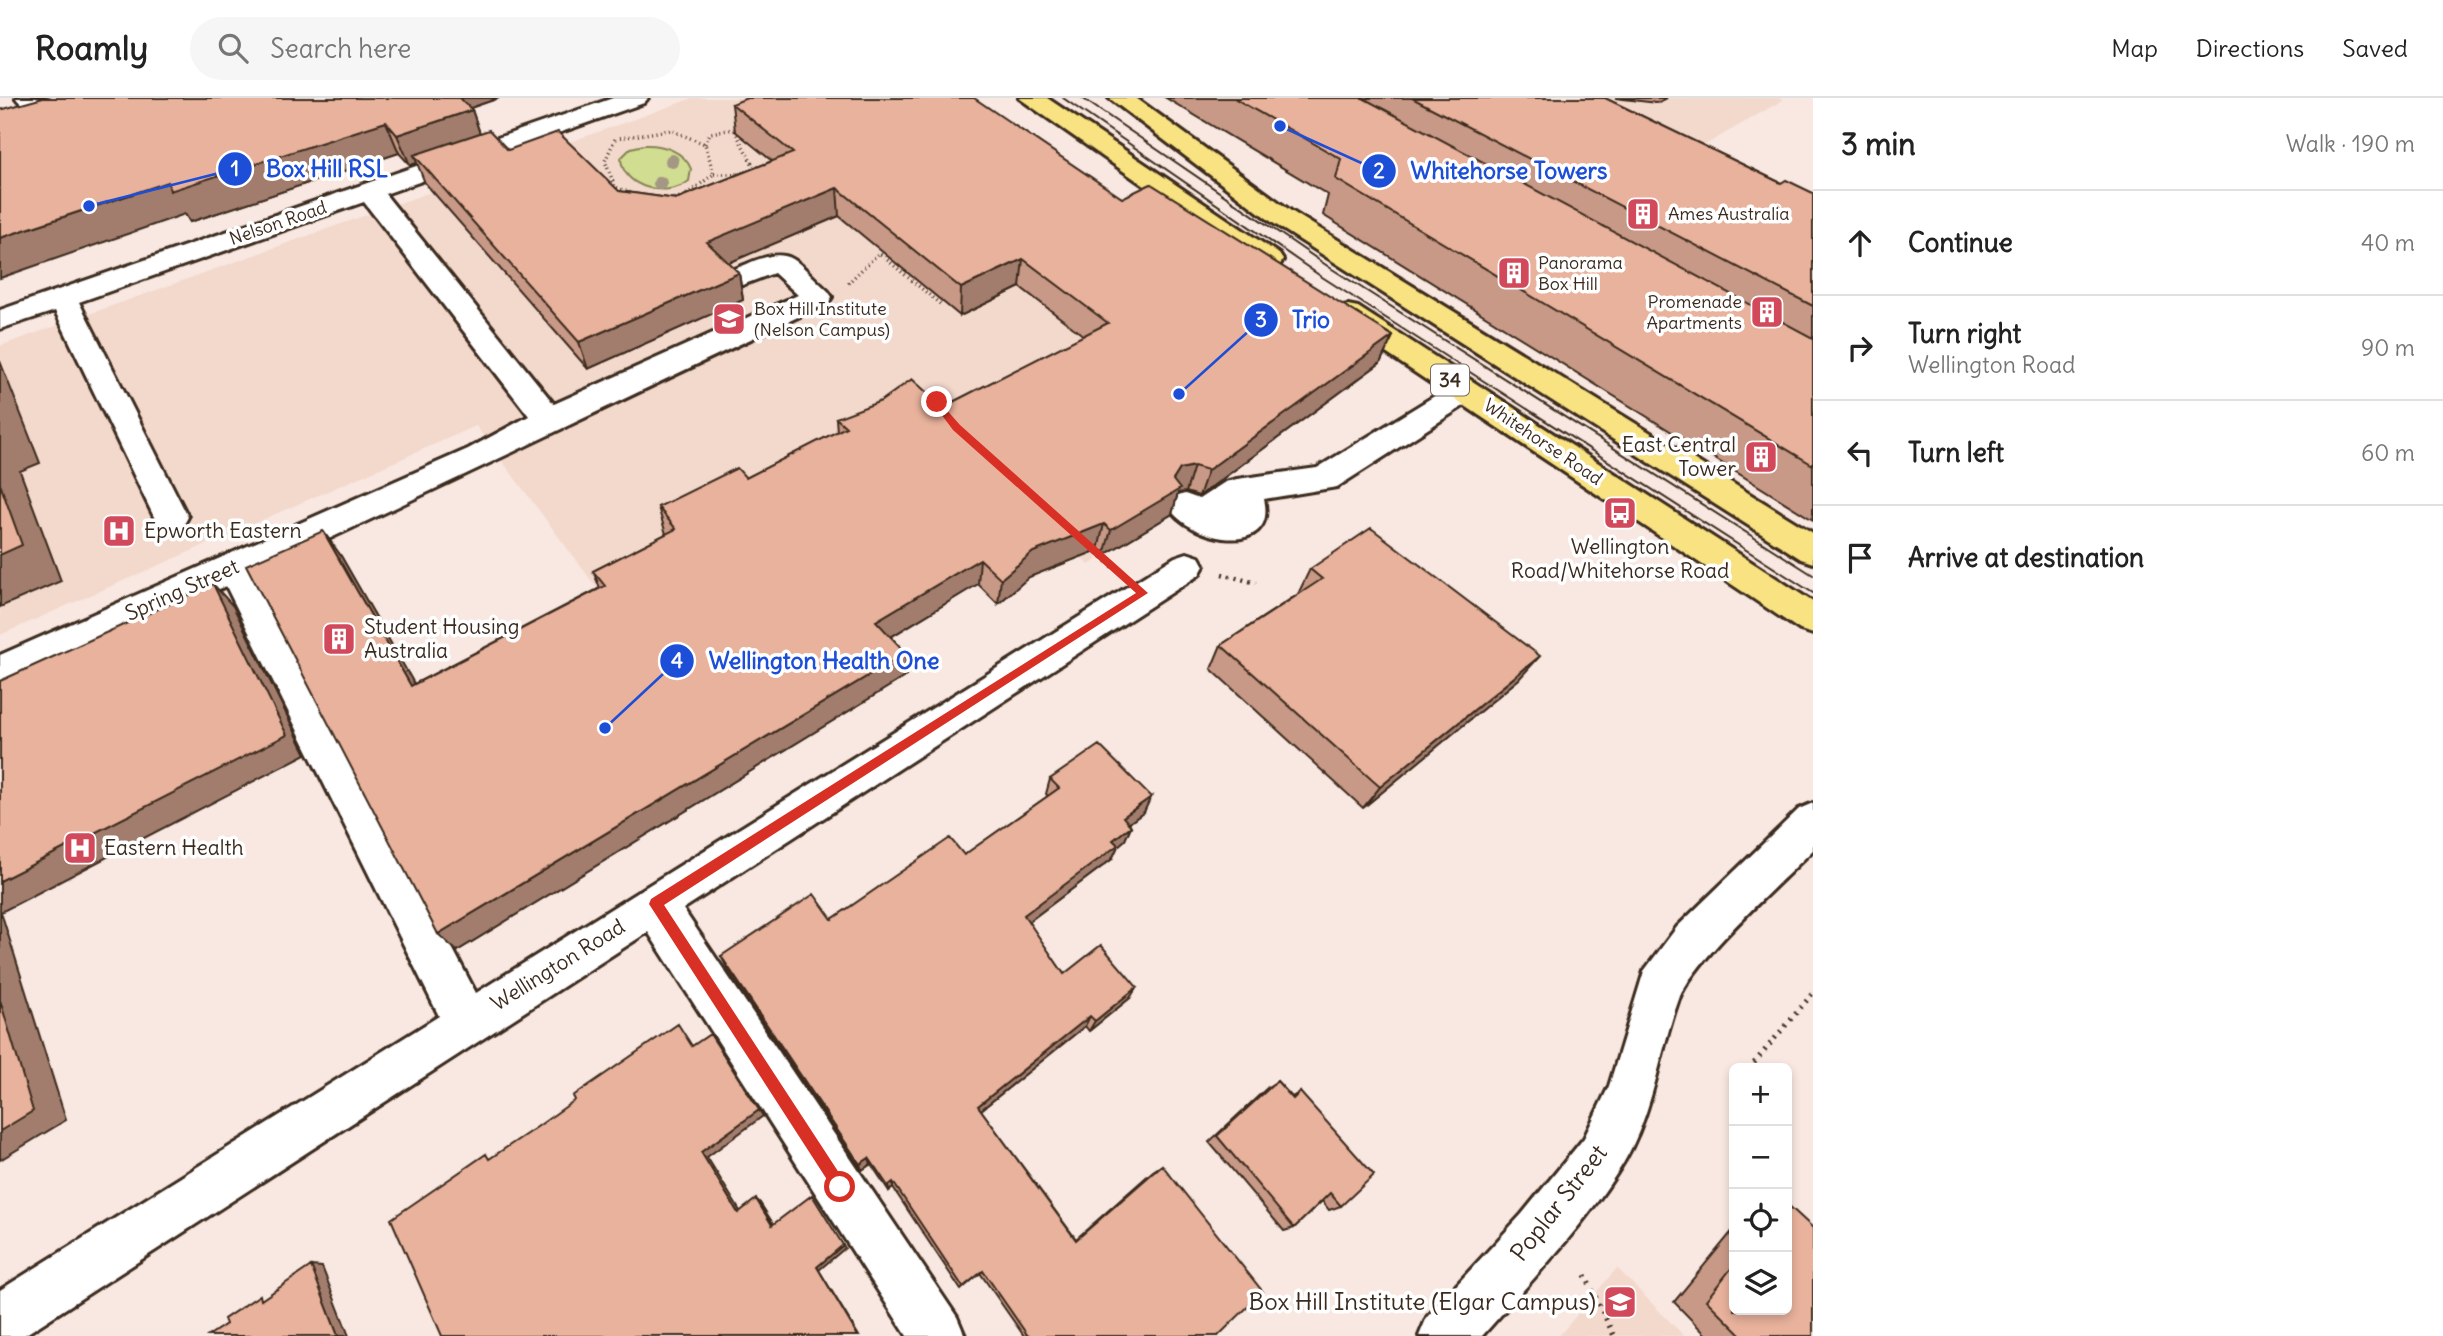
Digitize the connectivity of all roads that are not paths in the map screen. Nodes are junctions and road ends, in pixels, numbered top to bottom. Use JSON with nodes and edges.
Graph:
{"nodes":[{"id":1,"x":27,"y":98,"type":"edge"},
{"id":2,"x":113,"y":98,"type":"edge"},
{"id":3,"x":636,"y":98,"type":"edge"},
{"id":4,"x":1031,"y":98,"type":"edge"},
{"id":5,"x":1121,"y":98,"type":"edge"},
{"id":6,"x":369,"y":191,"type":"junction"},
{"id":7,"x":1292,"y":276,"type":"edge"},
{"id":8,"x":737,"y":278,"type":"dead end"},
{"id":9,"x":62,"y":298,"type":"junction"},
{"id":10,"x":1326,"y":299,"type":"edge"},
{"id":11,"x":0,"y":320,"type":"edge"},
{"id":12,"x":1465,"y":390,"type":"junction"},
{"id":13,"x":550,"y":419,"type":"junction"},
{"id":14,"x":1192,"y":512,"type":"dead end"},
{"id":15,"x":171,"y":517,"type":"dead end"},
{"id":16,"x":1813,"y":550,"type":"edge"},
{"id":17,"x":1187,"y":566,"type":"dead end"},
{"id":18,"x":233,"y":567,"type":"junction"},
{"id":19,"x":1813,"y":620,"type":"edge"},
{"id":20,"x":0,"y":672,"type":"edge"},
{"id":21,"x":1813,"y":822,"type":"edge"},
{"id":22,"x":655,"y":904,"type":"junction"},
{"id":23,"x":467,"y":1023,"type":"junction"},
{"id":24,"x":0,"y":1320,"type":"edge"},
{"id":25,"x":938,"y":1336,"type":"edge"},
{"id":26,"x":1446,"y":1336,"type":"edge"}],
"edges":[{"from":1,"to":2,"type":"street"},
{"from":3,"to":6,"type":"street","name":"Nelson Road"},
{"from":4,"to":7,"type":"main road"},
{"from":5,"to":16,"type":"main road","number":"34"},
{"from":6,"to":9,"type":"street","name":"Nelson Road"},
{"from":6,"to":13,"type":"street"},
{"from":8,"to":13,"type":"street","name":"Spring Street"},
{"from":9,"to":11,"type":"street","name":"Nelson Road"},
{"from":9,"to":15,"type":"street"},
{"from":10,"to":12,"type":"main road","name":"Whitehorse Road","number":"34"},
{"from":12,"to":14,"type":"street"},
{"from":12,"to":19,"type":"main road","name":"Whitehorse Road","number":"34"},
{"from":13,"to":18,"type":"street","name":"Spring Street"},
{"from":17,"to":22,"type":"street","name":"Wellington Road"},
{"from":18,"to":20,"type":"street","name":"Spring Street"},
{"from":18,"to":23,"type":"street"},
{"from":21,"to":26,"type":"street","name":"Poplar Street"},
{"from":22,"to":23,"type":"street","name":"Wellington Road"},
{"from":22,"to":25,"type":"street"},
{"from":23,"to":24,"type":"street","name":"Wellington Road"}]}
